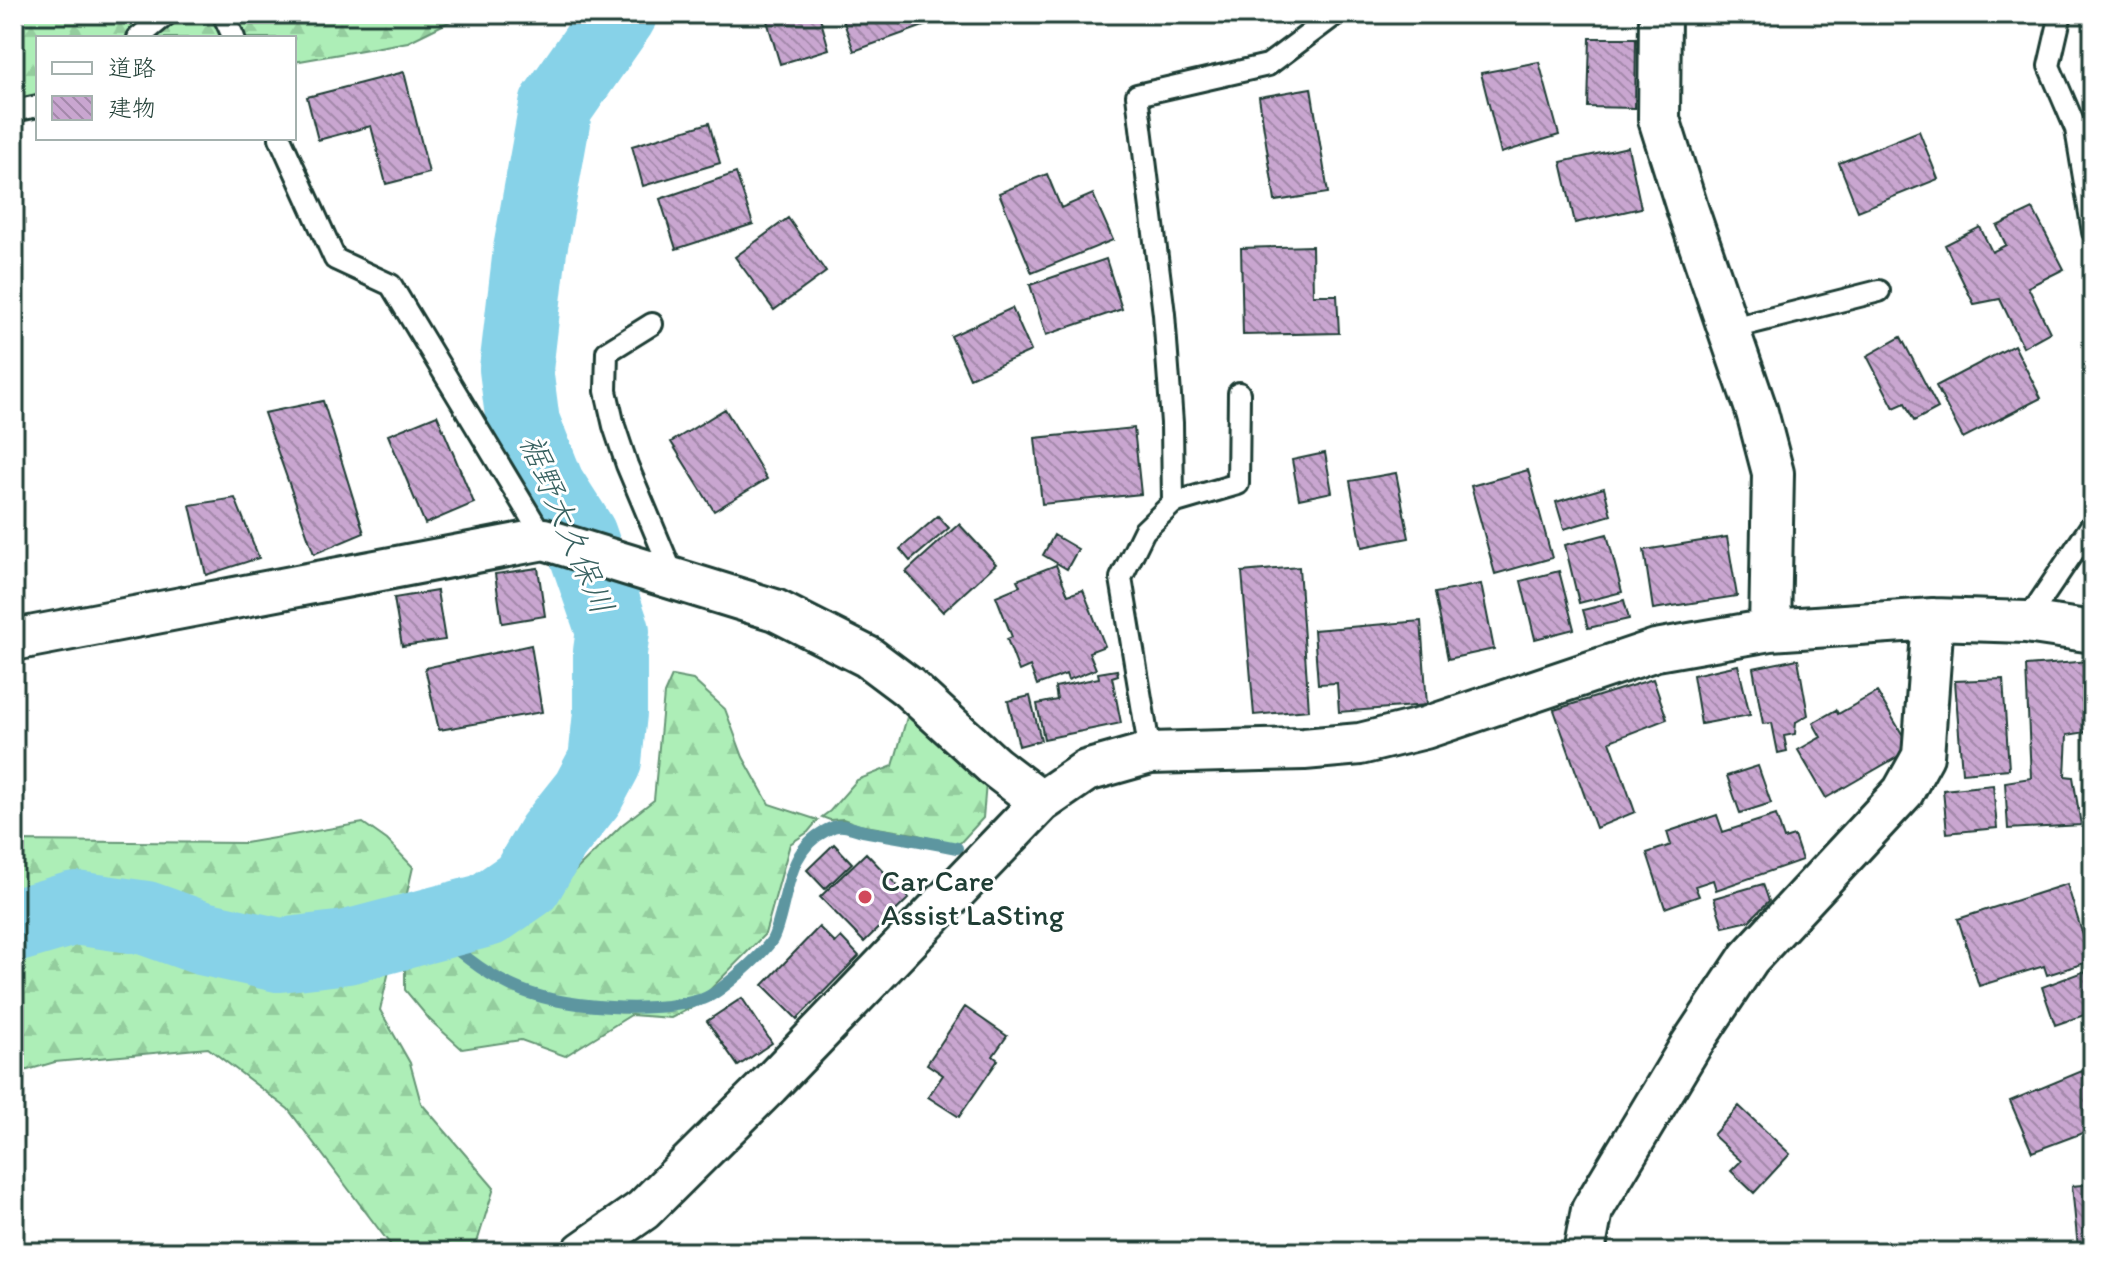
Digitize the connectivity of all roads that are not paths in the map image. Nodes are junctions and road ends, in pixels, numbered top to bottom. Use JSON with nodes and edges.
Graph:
{"nodes":[{"id":1,"x":167,"y":14,"type":"edge"},
{"id":2,"x":223,"y":14,"type":"edge"},
{"id":3,"x":1336,"y":14,"type":"edge"},
{"id":4,"x":1660,"y":14,"type":"edge"},
{"id":5,"x":2061,"y":14,"type":"edge"},
{"id":6,"x":140,"y":36,"type":"edge"},
{"id":7,"x":233,"y":36,"type":"edge"},
{"id":8,"x":36,"y":106,"type":"edge"},
{"id":9,"x":14,"y":111,"type":"edge"},
{"id":10,"x":281,"y":140,"type":"edge"},
{"id":11,"x":2093,"y":232,"type":"edge"},
{"id":12,"x":1879,"y":291,"type":"dead end"},
{"id":13,"x":652,"y":324,"type":"dead end"},
{"id":14,"x":1729,"y":329,"type":"junction"},
{"id":15,"x":1239,"y":393,"type":"dead end"},
{"id":16,"x":1173,"y":503,"type":"junction"},
{"id":17,"x":2093,"y":523,"type":"edge"},
{"id":18,"x":544,"y":539,"type":"junction"},
{"id":19,"x":661,"y":576,"type":"junction"},
{"id":20,"x":1933,"y":619,"type":"junction"},
{"id":21,"x":2026,"y":622,"type":"junction"},
{"id":22,"x":1770,"y":630,"type":"junction"},
{"id":23,"x":2093,"y":632,"type":"edge"},
{"id":24,"x":14,"y":640,"type":"edge"},
{"id":25,"x":1150,"y":753,"type":"junction"},
{"id":26,"x":1041,"y":802,"type":"junction"},
{"id":27,"x":583,"y":1252,"type":"edge"},
{"id":28,"x":1584,"y":1252,"type":"edge"}],
"edges":[{"from":1,"to":6,"type":"lane"},
{"from":2,"to":7,"type":"lane"},
{"from":3,"to":16,"type":"lane"},
{"from":4,"to":14,"type":"street"},
{"from":5,"to":11,"type":"lane"},
{"from":8,"to":9,"type":"lane"},
{"from":10,"to":18,"type":"lane"},
{"from":12,"to":14,"type":"lane"},
{"from":13,"to":19,"type":"lane"},
{"from":14,"to":22,"type":"street"},
{"from":15,"to":16,"type":"lane"},
{"from":16,"to":25,"type":"lane"},
{"from":17,"to":21,"type":"lane"},
{"from":18,"to":19,"type":"street"},
{"from":18,"to":24,"type":"street"},
{"from":19,"to":26,"type":"street"},
{"from":20,"to":21,"type":"street"},
{"from":20,"to":22,"type":"street"},
{"from":20,"to":28,"type":"street"},
{"from":21,"to":23,"type":"street"},
{"from":22,"to":25,"type":"street"},
{"from":25,"to":26,"type":"street"},
{"from":26,"to":27,"type":"street"}]}
